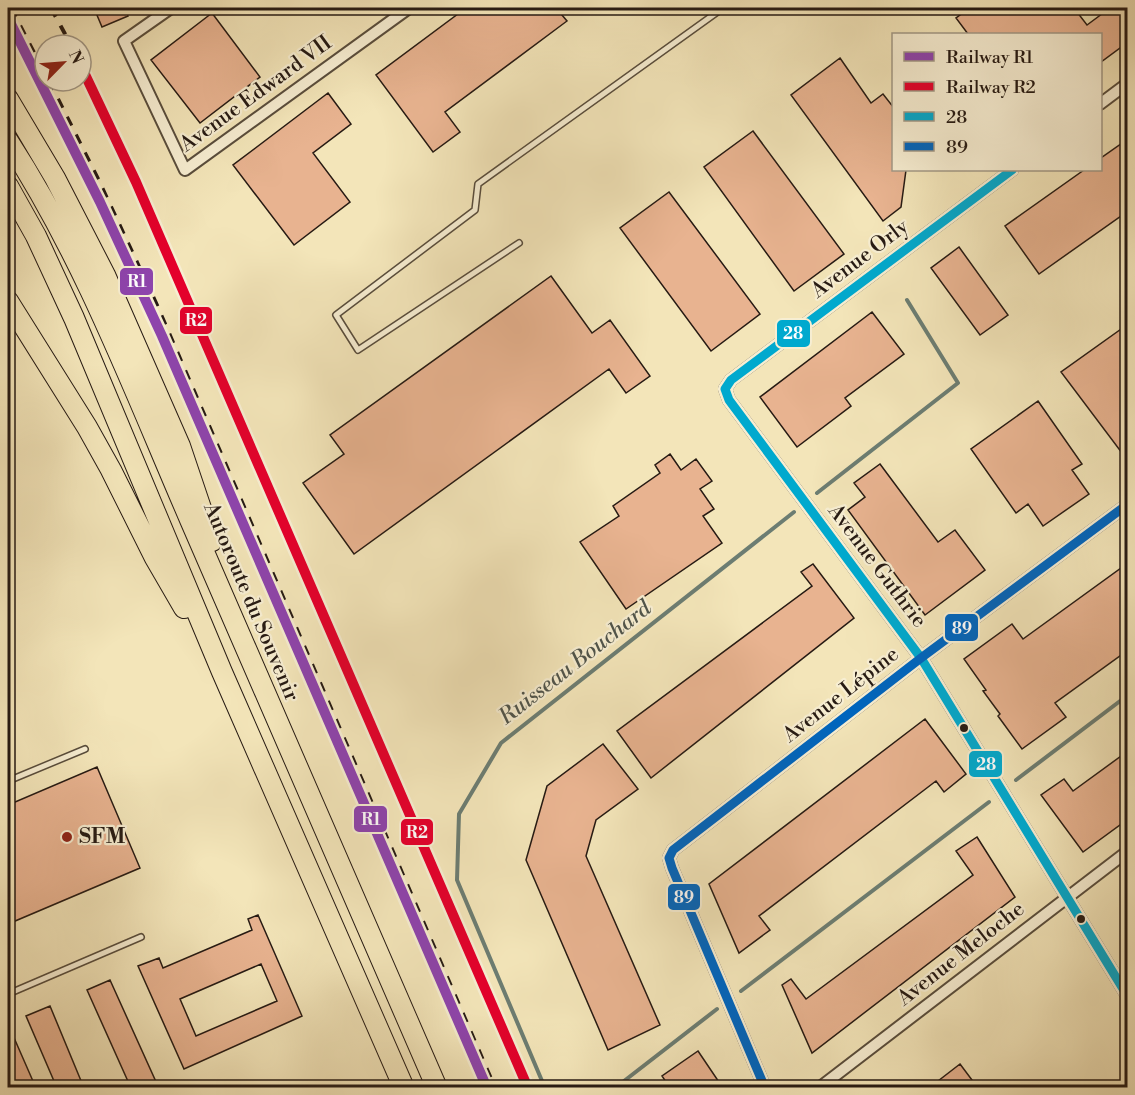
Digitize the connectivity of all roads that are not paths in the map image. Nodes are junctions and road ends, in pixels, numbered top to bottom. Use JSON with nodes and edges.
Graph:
{"nodes":[{"id":1,"x":171,"y":8,"type":"edge"},
{"id":2,"x":409,"y":8,"type":"edge"},
{"id":3,"x":723,"y":8,"type":"edge"},
{"id":4,"x":1128,"y":83,"type":"edge"},
{"id":5,"x":8,"y":99,"type":"edge"},
{"id":6,"x":1102,"y":103,"type":"edge"},
{"id":7,"x":8,"y":141,"type":"edge"},
{"id":8,"x":1011,"y":171,"type":"edge"},
{"id":9,"x":8,"y":186,"type":"edge"},
{"id":10,"x":519,"y":243,"type":"dead end"},
{"id":11,"x":8,"y":301,"type":"edge"},
{"id":12,"x":731,"y":380,"type":"joint"},
{"id":13,"x":1128,"y":504,"type":"edge"},
{"id":14,"x":921,"y":658,"type":"junction"},
{"id":15,"x":222,"y":672,"type":"junction"},
{"id":16,"x":258,"y":680,"type":"junction"},
{"id":17,"x":84,"y":749,"type":"dead end"},
{"id":18,"x":8,"y":782,"type":"edge"},
{"id":19,"x":1128,"y":852,"type":"edge"},
{"id":20,"x":1067,"y":897,"type":"junction"},
{"id":21,"x":141,"y":937,"type":"dead end"},
{"id":22,"x":8,"y":994,"type":"edge"},
{"id":23,"x":1128,"y":997,"type":"edge"},
{"id":24,"x":404,"y":1088,"type":"edge"},
{"id":25,"x":438,"y":1088,"type":"edge"},
{"id":26,"x":765,"y":1088,"type":"edge"},
{"id":27,"x":819,"y":1088,"type":"edge"}],
"edges":[{"from":1,"to":2,"type":"street","name":"Avenue Edward VII"},
{"from":3,"to":10,"type":"lane"},
{"from":4,"to":6,"type":"street"},
{"from":5,"to":16,"type":"highway"},
{"from":7,"to":16,"type":"highway","name":"Autoroute du Souvenir"},
{"from":8,"to":12,"type":"street","name":"Avenue Orly"},
{"from":9,"to":15,"type":"highway"},
{"from":11,"to":15,"type":"highway"},
{"from":12,"to":14,"type":"street","name":"Avenue Guthrie"},
{"from":13,"to":14,"type":"street","name":"Avenue Lépine"},
{"from":14,"to":20,"type":"street","name":"Avenue Guthrie"},
{"from":14,"to":26,"type":"street","name":"Avenue Lépine"},
{"from":15,"to":24,"type":"highway"},
{"from":16,"to":25,"type":"highway","name":"Autoroute du Souvenir"},
{"from":17,"to":18,"type":"lane"},
{"from":19,"to":20,"type":"street","name":"Avenue Meloche"},
{"from":20,"to":23,"type":"street","name":"Avenue Guthrie"},
{"from":20,"to":27,"type":"street","name":"Avenue Meloche"},
{"from":21,"to":22,"type":"lane"}]}
